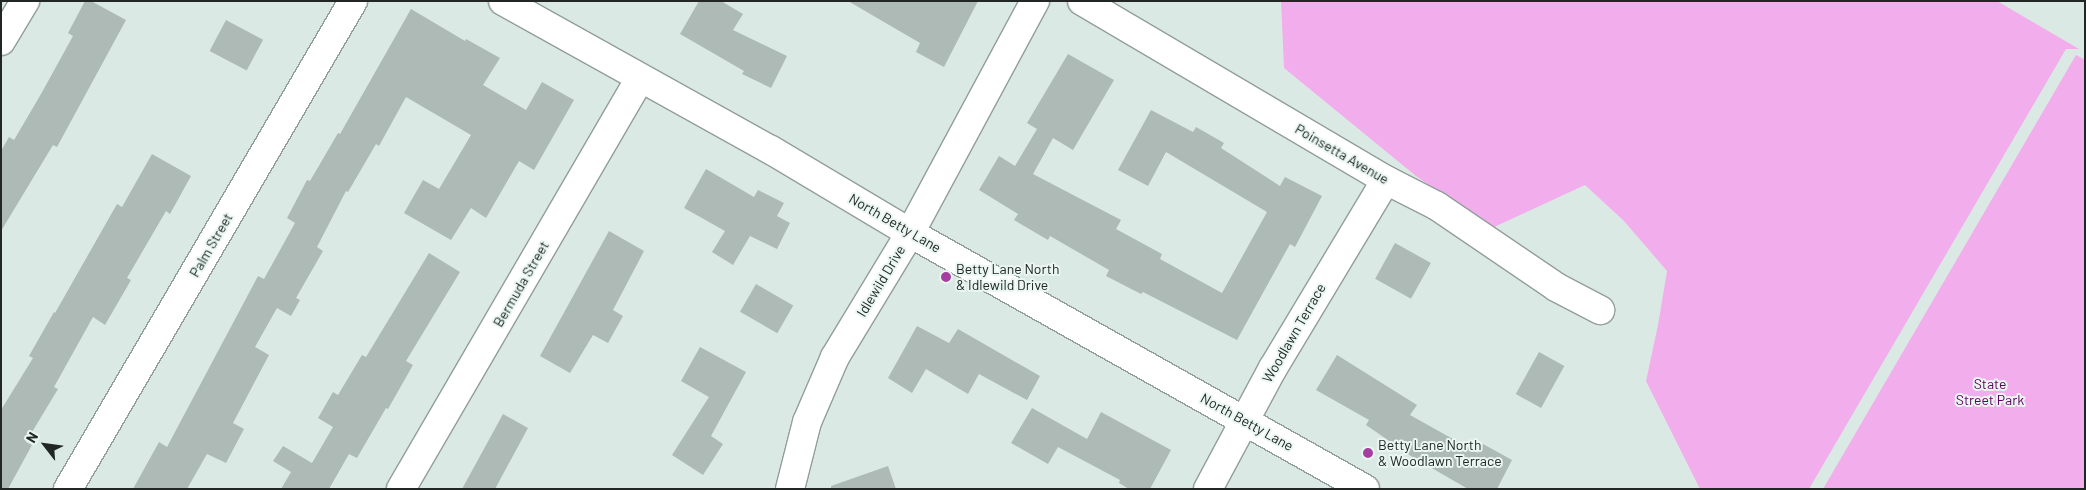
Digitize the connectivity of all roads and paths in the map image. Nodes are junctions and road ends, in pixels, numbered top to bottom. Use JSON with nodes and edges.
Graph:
{"nodes":[{"id":1,"x":25,"y":1,"type":"edge"},
{"id":2,"x":353,"y":1,"type":"edge"},
{"id":3,"x":503,"y":1,"type":"edge"},
{"id":4,"x":1035,"y":1,"type":"edge"},
{"id":5,"x":1082,"y":1,"type":"edge"},
{"id":6,"x":1,"y":41,"type":"edge"},
{"id":7,"x":640,"y":78,"type":"junction"},
{"id":8,"x":1386,"y":180,"type":"junction"},
{"id":9,"x":910,"y":233,"type":"junction"},
{"id":10,"x":1600,"y":310,"type":"dead end"},
{"id":11,"x":1245,"y":421,"type":"junction"},
{"id":12,"x":68,"y":489,"type":"edge"},
{"id":13,"x":402,"y":489,"type":"edge"},
{"id":14,"x":790,"y":489,"type":"edge"},
{"id":15,"x":1208,"y":489,"type":"edge"},
{"id":16,"x":1365,"y":489,"type":"edge"}],
"edges":[{"from":1,"to":6,"type":"street"},
{"from":2,"to":12,"type":"street","name":"Palm Street"},
{"from":3,"to":7,"type":"street","name":"North Betty Lane"},
{"from":4,"to":9,"type":"street","name":"Idlewild Drive"},
{"from":5,"to":8,"type":"street","name":"Poinsetta Avenue"},
{"from":7,"to":9,"type":"street","name":"North Betty Lane"},
{"from":7,"to":13,"type":"street","name":"Bermuda Street"},
{"from":8,"to":10,"type":"street","name":"Poinsetta Avenue"},
{"from":8,"to":11,"type":"street","name":"Woodlawn Terrace"},
{"from":9,"to":11,"type":"street","name":"North Betty Lane"},
{"from":9,"to":14,"type":"street","name":"Idlewild Drive"},
{"from":11,"to":15,"type":"street","name":"Woodlawn Terrace"},
{"from":11,"to":16,"type":"street","name":"North Betty Lane"}]}
